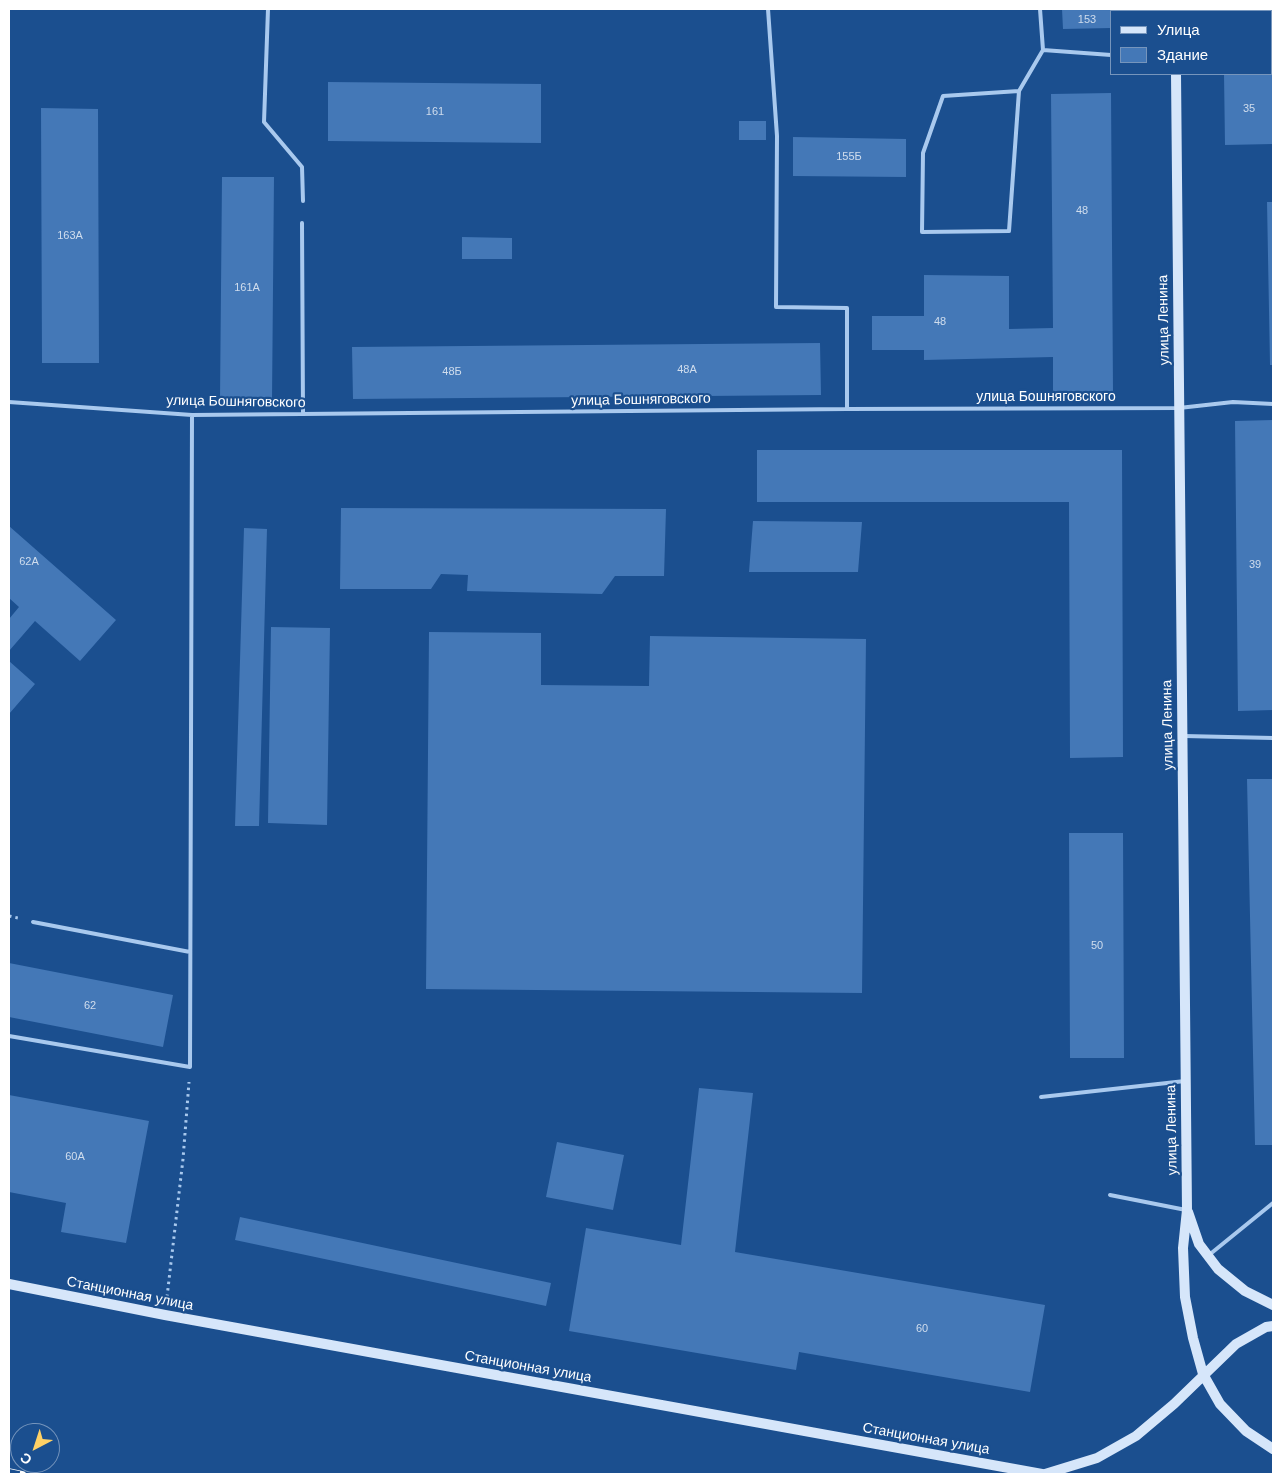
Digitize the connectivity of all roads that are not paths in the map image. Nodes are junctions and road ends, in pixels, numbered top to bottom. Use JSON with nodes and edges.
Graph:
{"nodes":[{"id":1,"x":268,"y":9,"type":"edge"},
{"id":2,"x":768,"y":9,"type":"edge"},
{"id":3,"x":1040,"y":9,"type":"edge"},
{"id":4,"x":1043,"y":50,"type":"junction"},
{"id":5,"x":1110,"y":55,"type":"edge"},
{"id":6,"x":1176,"y":75,"type":"edge"},
{"id":7,"x":1019,"y":91,"type":"junction"},
{"id":8,"x":303,"y":201,"type":"dead end"},
{"id":9,"x":302,"y":223,"type":"dead end"},
{"id":10,"x":9,"y":402,"type":"edge"},
{"id":11,"x":1273,"y":404,"type":"edge"},
{"id":12,"x":1179,"y":408,"type":"junction"},
{"id":13,"x":847,"y":409,"type":"junction"},
{"id":14,"x":303,"y":414,"type":"junction"},
{"id":15,"x":192,"y":415,"type":"junction"},
{"id":16,"x":1182,"y":736,"type":"junction"},
{"id":17,"x":1273,"y":738,"type":"edge"},
{"id":18,"x":33,"y":922,"type":"dead end"},
{"id":19,"x":190,"y":952,"type":"junction"},
{"id":20,"x":9,"y":1036,"type":"edge"},
{"id":21,"x":1185,"y":1081,"type":"junction"},
{"id":22,"x":1041,"y":1097,"type":"dead end"},
{"id":23,"x":1110,"y":1195,"type":"dead end"},
{"id":24,"x":1273,"y":1203,"type":"edge"},
{"id":25,"x":1187,"y":1210,"type":"junction"},
{"id":26,"x":1208,"y":1256,"type":"junction"},
{"id":27,"x":9,"y":1284,"type":"edge"},
{"id":28,"x":1273,"y":1305,"type":"edge"},
{"id":29,"x":1273,"y":1326,"type":"edge"},
{"id":30,"x":1203,"y":1374,"type":"junction"},
{"id":31,"x":1273,"y":1449,"type":"edge"},
{"id":32,"x":1043,"y":1474,"type":"edge"}],
"edges":[{"from":1,"to":8,"type":"lane"},
{"from":2,"to":13,"type":"lane"},
{"from":3,"to":4,"type":"lane"},
{"from":4,"to":5,"type":"lane"},
{"from":4,"to":7,"type":"lane"},
{"from":6,"to":12,"type":"main road","name":"улица Ленина"},
{"from":7,"to":7,"type":"lane"},
{"from":9,"to":14,"type":"lane"},
{"from":10,"to":15,"type":"lane","name":"улица Бошняговского"},
{"from":11,"to":12,"type":"lane","name":"улица Бошняговского"},
{"from":12,"to":13,"type":"lane","name":"улица Бошняговского"},
{"from":12,"to":16,"type":"main road","name":"улица Ленина"},
{"from":13,"to":14,"type":"lane","name":"улица Бошняговского"},
{"from":14,"to":15,"type":"lane","name":"улица Бошняговского"},
{"from":15,"to":19,"type":"lane"},
{"from":16,"to":17,"type":"lane"},
{"from":16,"to":21,"type":"main road","name":"улица Ленина"},
{"from":18,"to":19,"type":"lane"},
{"from":19,"to":20,"type":"lane"},
{"from":21,"to":22,"type":"lane"},
{"from":21,"to":25,"type":"main road","name":"улица Ленина"},
{"from":23,"to":25,"type":"lane"},
{"from":24,"to":26,"type":"lane"},
{"from":25,"to":26,"type":"main road"},
{"from":25,"to":30,"type":"main road","name":"улица Ленина"},
{"from":26,"to":28,"type":"main road"},
{"from":27,"to":32,"type":"main road","name":"Станционная улица"},
{"from":29,"to":30,"type":"main road"},
{"from":30,"to":31,"type":"main road","name":"улица Ленина"},
{"from":30,"to":32,"type":"main road"}]}
